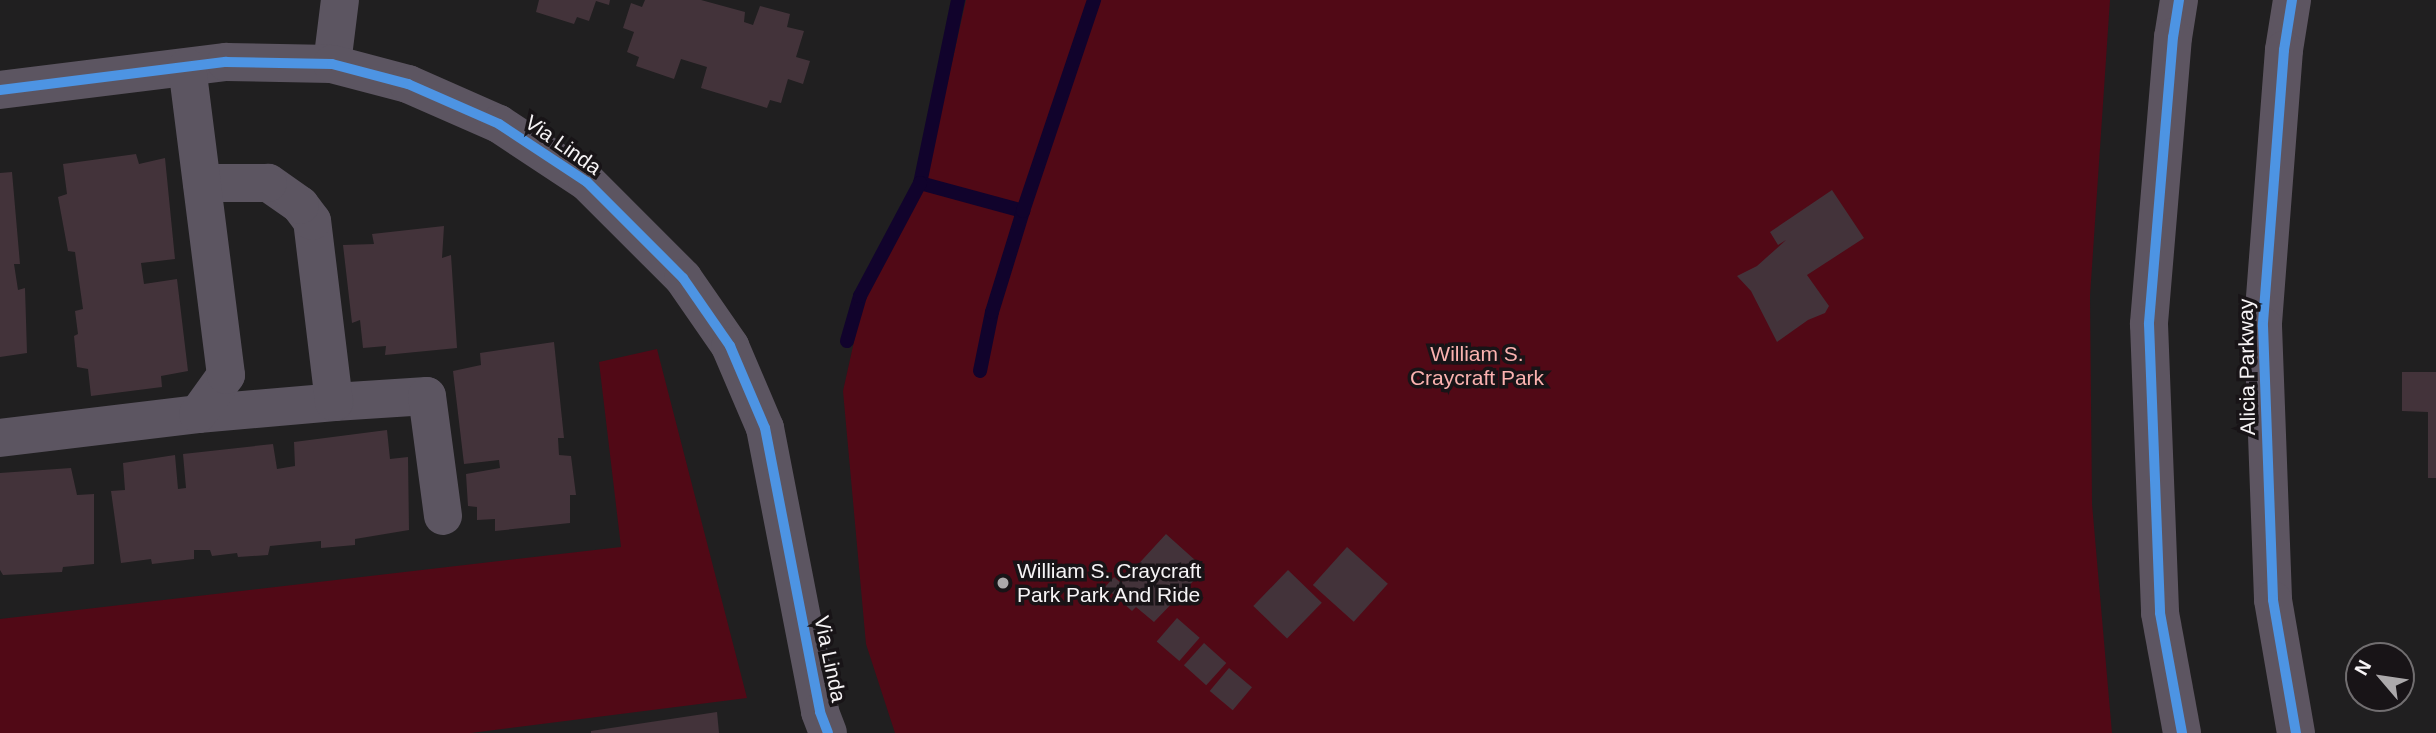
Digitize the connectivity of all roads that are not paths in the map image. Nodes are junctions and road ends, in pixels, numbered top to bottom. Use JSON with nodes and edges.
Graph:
{"nodes":[{"id":1,"x":340,"y":0,"type":"edge"},
{"id":2,"x":2179,"y":0,"type":"edge"},
{"id":3,"x":2292,"y":0,"type":"edge"},
{"id":4,"x":332,"y":64,"type":"junction"},
{"id":5,"x":187,"y":67,"type":"junction"},
{"id":6,"x":0,"y":90,"type":"edge"},
{"id":7,"x":202,"y":183,"type":"junction"},
{"id":8,"x":334,"y":402,"type":"junction"},
{"id":9,"x":198,"y":414,"type":"junction"},
{"id":10,"x":0,"y":438,"type":"edge"},
{"id":11,"x":443,"y":516,"type":"dead end"},
{"id":12,"x":828,"y":733,"type":"edge"},
{"id":13,"x":2182,"y":733,"type":"edge"},
{"id":14,"x":2296,"y":733,"type":"edge"}],
"edges":[{"from":1,"to":4,"type":"street"},
{"from":2,"to":13,"type":"main road"},
{"from":3,"to":14,"type":"main road","name":"Alicia Parkway"},
{"from":4,"to":5,"type":"street","name":"Via Linda"},
{"from":4,"to":12,"type":"street","name":"Via Linda"},
{"from":5,"to":6,"type":"street","name":"Via Linda"},
{"from":5,"to":7,"type":"street"},
{"from":7,"to":8,"type":"street"},
{"from":7,"to":9,"type":"street"},
{"from":8,"to":9,"type":"street"},
{"from":8,"to":11,"type":"street"},
{"from":9,"to":10,"type":"street"}]}
